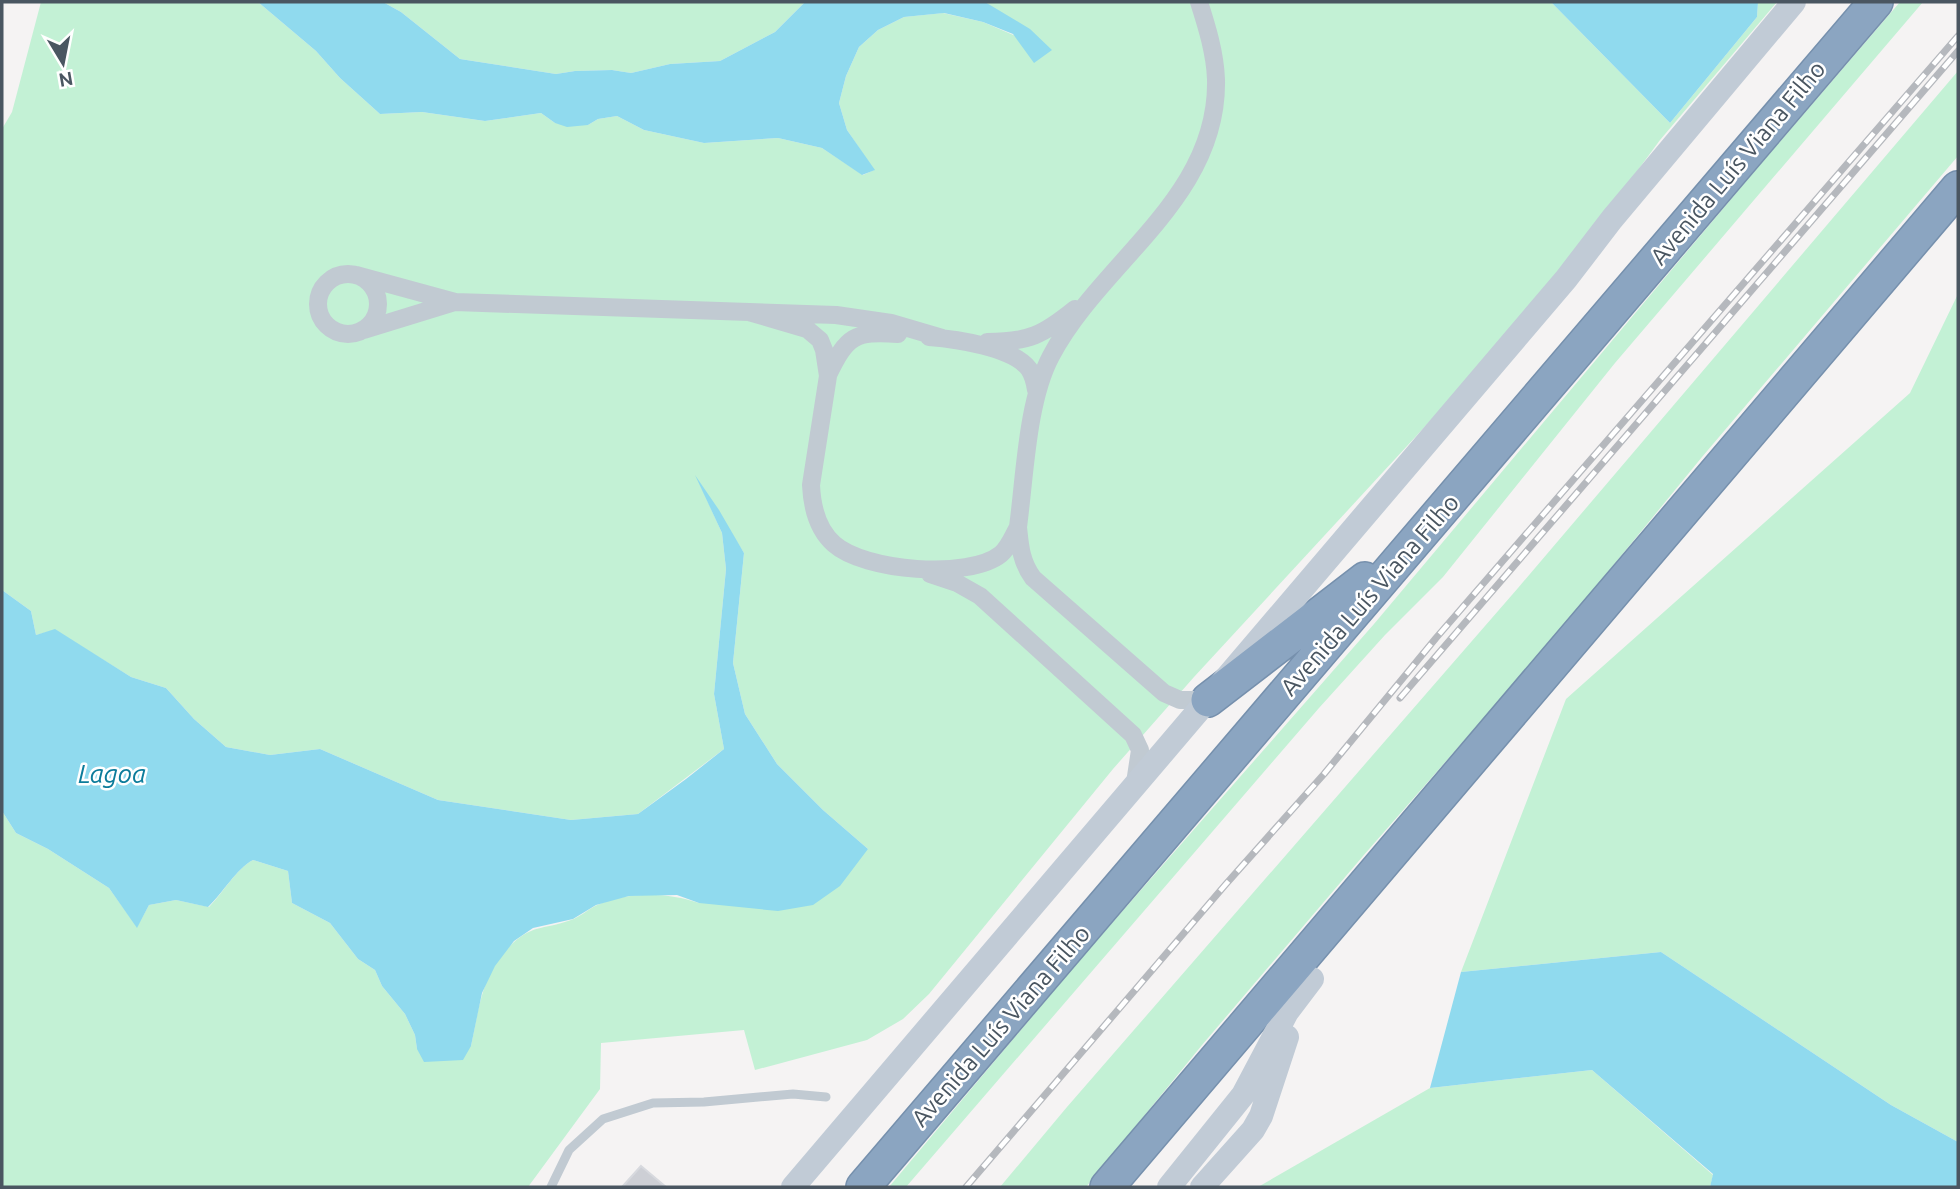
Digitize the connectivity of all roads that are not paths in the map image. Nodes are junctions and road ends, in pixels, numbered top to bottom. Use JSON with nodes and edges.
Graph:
{"nodes":[{"id":1,"x":1199,"y":2,"type":"edge"},
{"id":2,"x":1794,"y":2,"type":"edge"},
{"id":3,"x":1876,"y":2,"type":"edge"},
{"id":4,"x":1958,"y":188,"type":"edge"},
{"id":5,"x":356,"y":275,"type":"junction"},
{"id":6,"x":1094,"y":293,"type":"junction"},
{"id":7,"x":455,"y":302,"type":"junction"},
{"id":8,"x":749,"y":312,"type":"junction"},
{"id":9,"x":363,"y":330,"type":"junction"},
{"id":10,"x":942,"y":338,"type":"junction"},
{"id":11,"x":970,"y":343,"type":"junction"},
{"id":12,"x":828,"y":376,"type":"junction"},
{"id":13,"x":1036,"y":390,"type":"junction"},
{"id":14,"x":1018,"y":527,"type":"junction"},
{"id":15,"x":1420,"y":537,"type":"junction"},
{"id":16,"x":920,"y":570,"type":"junction"},
{"id":17,"x":1208,"y":700,"type":"junction"},
{"id":18,"x":1135,"y":785,"type":"junction"},
{"id":19,"x":1441,"y":798,"type":"junction"},
{"id":20,"x":1312,"y":979,"type":"junction"},
{"id":21,"x":826,"y":1097,"type":"dead end"},
{"id":22,"x":551,"y":1187,"type":"edge"},
{"id":23,"x":793,"y":1187,"type":"edge"},
{"id":24,"x":863,"y":1187,"type":"edge"},
{"id":25,"x":1107,"y":1187,"type":"edge"},
{"id":26,"x":1169,"y":1187,"type":"edge"},
{"id":27,"x":1202,"y":1187,"type":"edge"}],
"edges":[{"from":1,"to":6,"type":"street"},
{"from":2,"to":17,"type":"main road"},
{"from":3,"to":15,"type":"highway","name":"Avenida Luís Viana Filho"},
{"from":4,"to":19,"type":"highway"},
{"from":5,"to":7,"type":"street"},
{"from":5,"to":9,"type":"street"},
{"from":5,"to":9,"type":"street"},
{"from":6,"to":11,"type":"street"},
{"from":6,"to":13,"type":"street"},
{"from":7,"to":8,"type":"street"},
{"from":7,"to":9,"type":"street"},
{"from":8,"to":10,"type":"street"},
{"from":8,"to":12,"type":"street"},
{"from":10,"to":11,"type":"street"},
{"from":10,"to":12,"type":"street"},
{"from":11,"to":13,"type":"street"},
{"from":12,"to":16,"type":"street"},
{"from":13,"to":14,"type":"street"},
{"from":14,"to":16,"type":"street"},
{"from":14,"to":17,"type":"street"},
{"from":15,"to":17,"type":"highway"},
{"from":15,"to":24,"type":"highway","name":"Avenida Luís Viana Filho"},
{"from":16,"to":18,"type":"street"},
{"from":17,"to":18,"type":"main road"},
{"from":18,"to":23,"type":"main road"},
{"from":19,"to":20,"type":"highway"},
{"from":19,"to":25,"type":"highway"},
{"from":20,"to":26,"type":"main road"},
{"from":20,"to":27,"type":"main road"},
{"from":21,"to":22,"type":"lane"}]}
